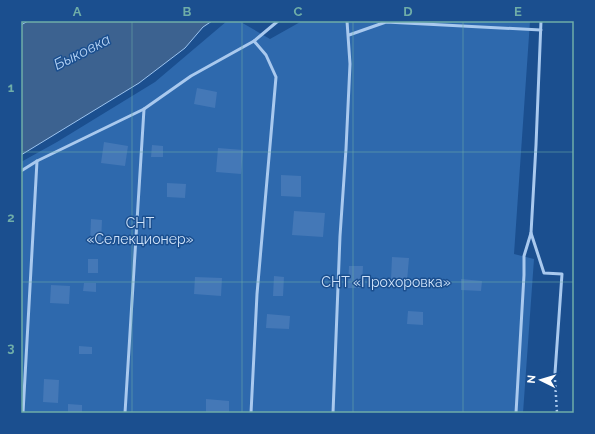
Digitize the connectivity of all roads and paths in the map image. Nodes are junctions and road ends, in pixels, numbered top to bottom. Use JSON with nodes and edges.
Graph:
{"nodes":[{"id":1,"x":278,"y":21,"type":"edge"},
{"id":2,"x":347,"y":21,"type":"edge"},
{"id":3,"x":541,"y":21,"type":"edge"},
{"id":4,"x":541,"y":30,"type":"junction"},
{"id":5,"x":349,"y":35,"type":"junction"},
{"id":6,"x":254,"y":41,"type":"junction"},
{"id":7,"x":144,"y":109,"type":"junction"},
{"id":8,"x":37,"y":161,"type":"junction"},
{"id":9,"x":21,"y":171,"type":"edge"},
{"id":10,"x":531,"y":234,"type":"junction"},
{"id":11,"x":555,"y":373,"type":"joint"},
{"id":12,"x":23,"y":413,"type":"edge"},
{"id":13,"x":124,"y":413,"type":"edge"},
{"id":14,"x":251,"y":413,"type":"edge"},
{"id":15,"x":333,"y":413,"type":"edge"},
{"id":16,"x":516,"y":413,"type":"edge"},
{"id":17,"x":557,"y":413,"type":"edge"}],
"edges":[{"from":1,"to":6,"type":"lane"},
{"from":2,"to":5,"type":"lane"},
{"from":3,"to":4,"type":"lane"},
{"from":4,"to":5,"type":"lane"},
{"from":4,"to":10,"type":"lane"},
{"from":5,"to":15,"type":"lane"},
{"from":6,"to":7,"type":"lane"},
{"from":6,"to":14,"type":"lane"},
{"from":7,"to":8,"type":"lane"},
{"from":7,"to":13,"type":"lane"},
{"from":8,"to":9,"type":"lane"},
{"from":8,"to":12,"type":"lane"},
{"from":10,"to":11,"type":"lane"},
{"from":10,"to":16,"type":"lane"},
{"from":11,"to":17,"type":"path"}]}
